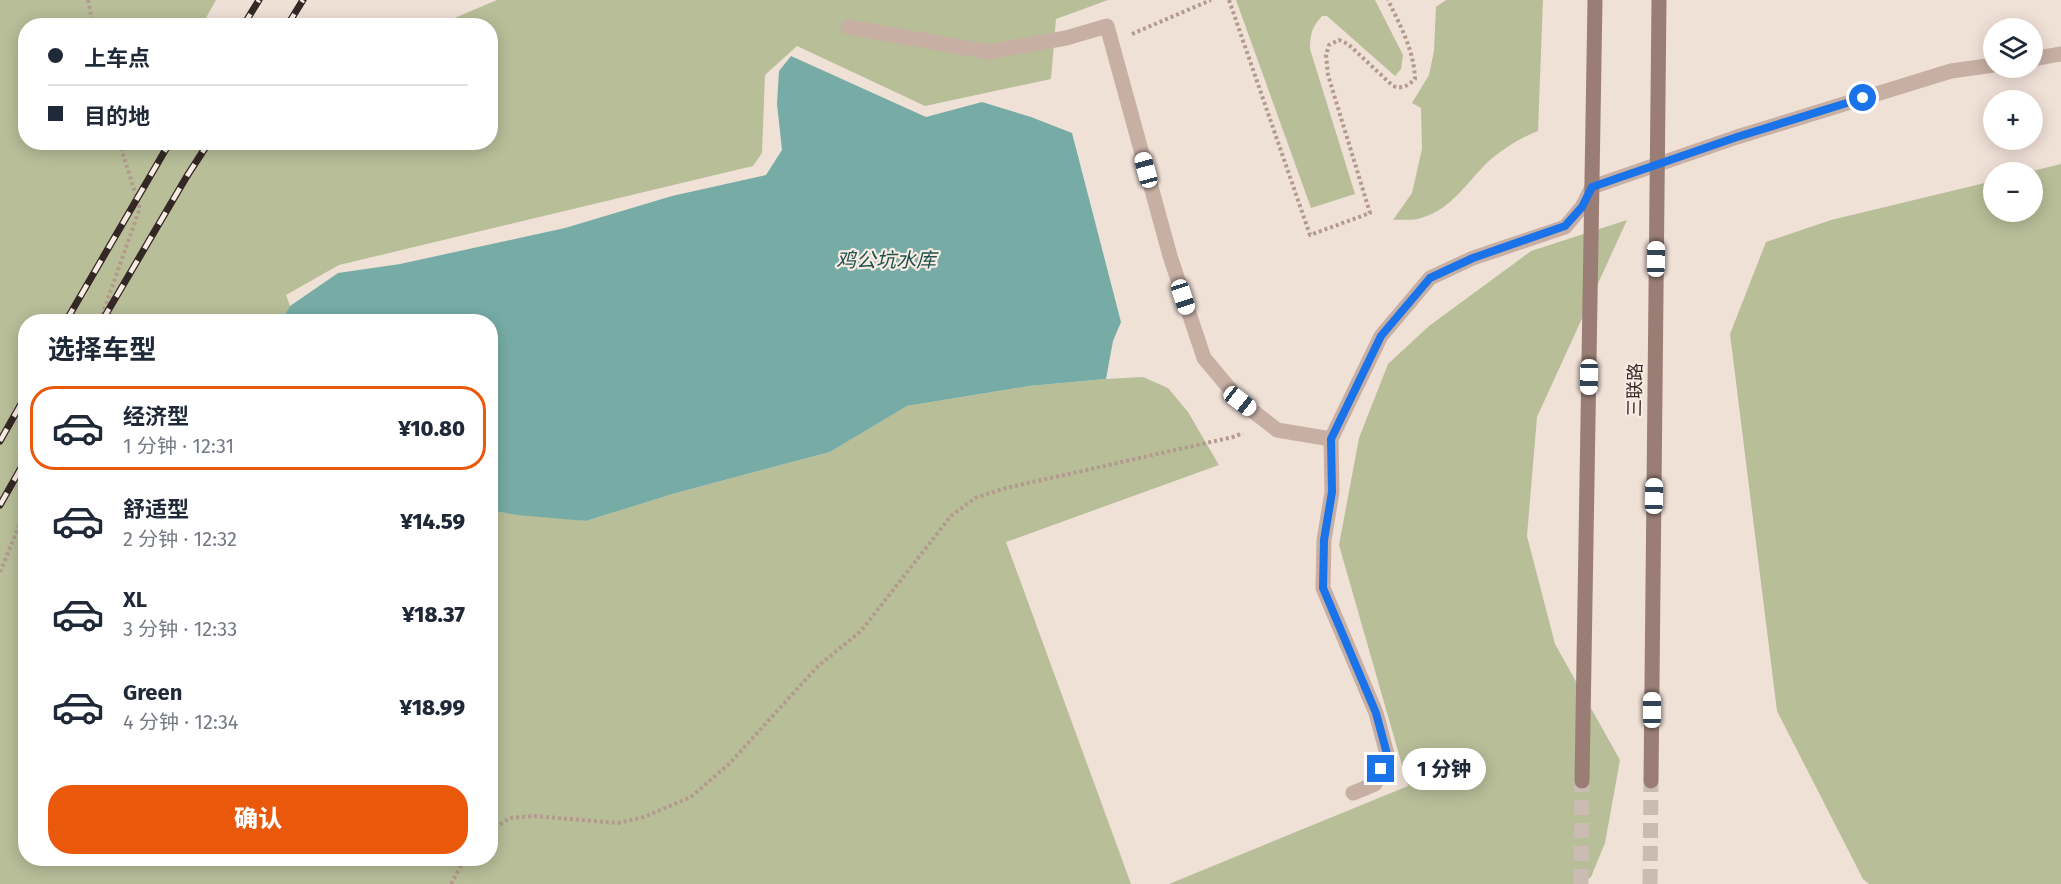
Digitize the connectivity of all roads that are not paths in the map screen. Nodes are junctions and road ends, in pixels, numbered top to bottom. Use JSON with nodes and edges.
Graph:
{"nodes":[{"id":1,"x":1595,"y":0,"type":"edge"},
{"id":2,"x":1659,"y":0,"type":"edge"},
{"id":3,"x":848,"y":27,"type":"dead end"},
{"id":4,"x":2061,"y":54,"type":"edge"},
{"id":5,"x":2043,"y":57,"type":"edge"},
{"id":6,"x":1983,"y":67,"type":"edge"},
{"id":7,"x":1657,"y":165,"type":"junction"},
{"id":8,"x":1592,"y":187,"type":"junction"},
{"id":9,"x":1331,"y":439,"type":"junction"},
{"id":10,"x":1582,"y":781,"type":"tunnel mouth"},
{"id":11,"x":1651,"y":781,"type":"tunnel mouth"},
{"id":12,"x":1353,"y":793,"type":"dead end"}],
"edges":[{"from":1,"to":8,"type":"street"},
{"from":2,"to":7,"type":"street","name":"三联路"},
{"from":3,"to":9,"type":"street"},
{"from":4,"to":5,"type":"street"},
{"from":6,"to":7,"type":"street"},
{"from":7,"to":8,"type":"street"},
{"from":7,"to":11,"type":"street","name":"三联路"},
{"from":8,"to":9,"type":"street"},
{"from":8,"to":10,"type":"street"},
{"from":9,"to":12,"type":"street"}]}
